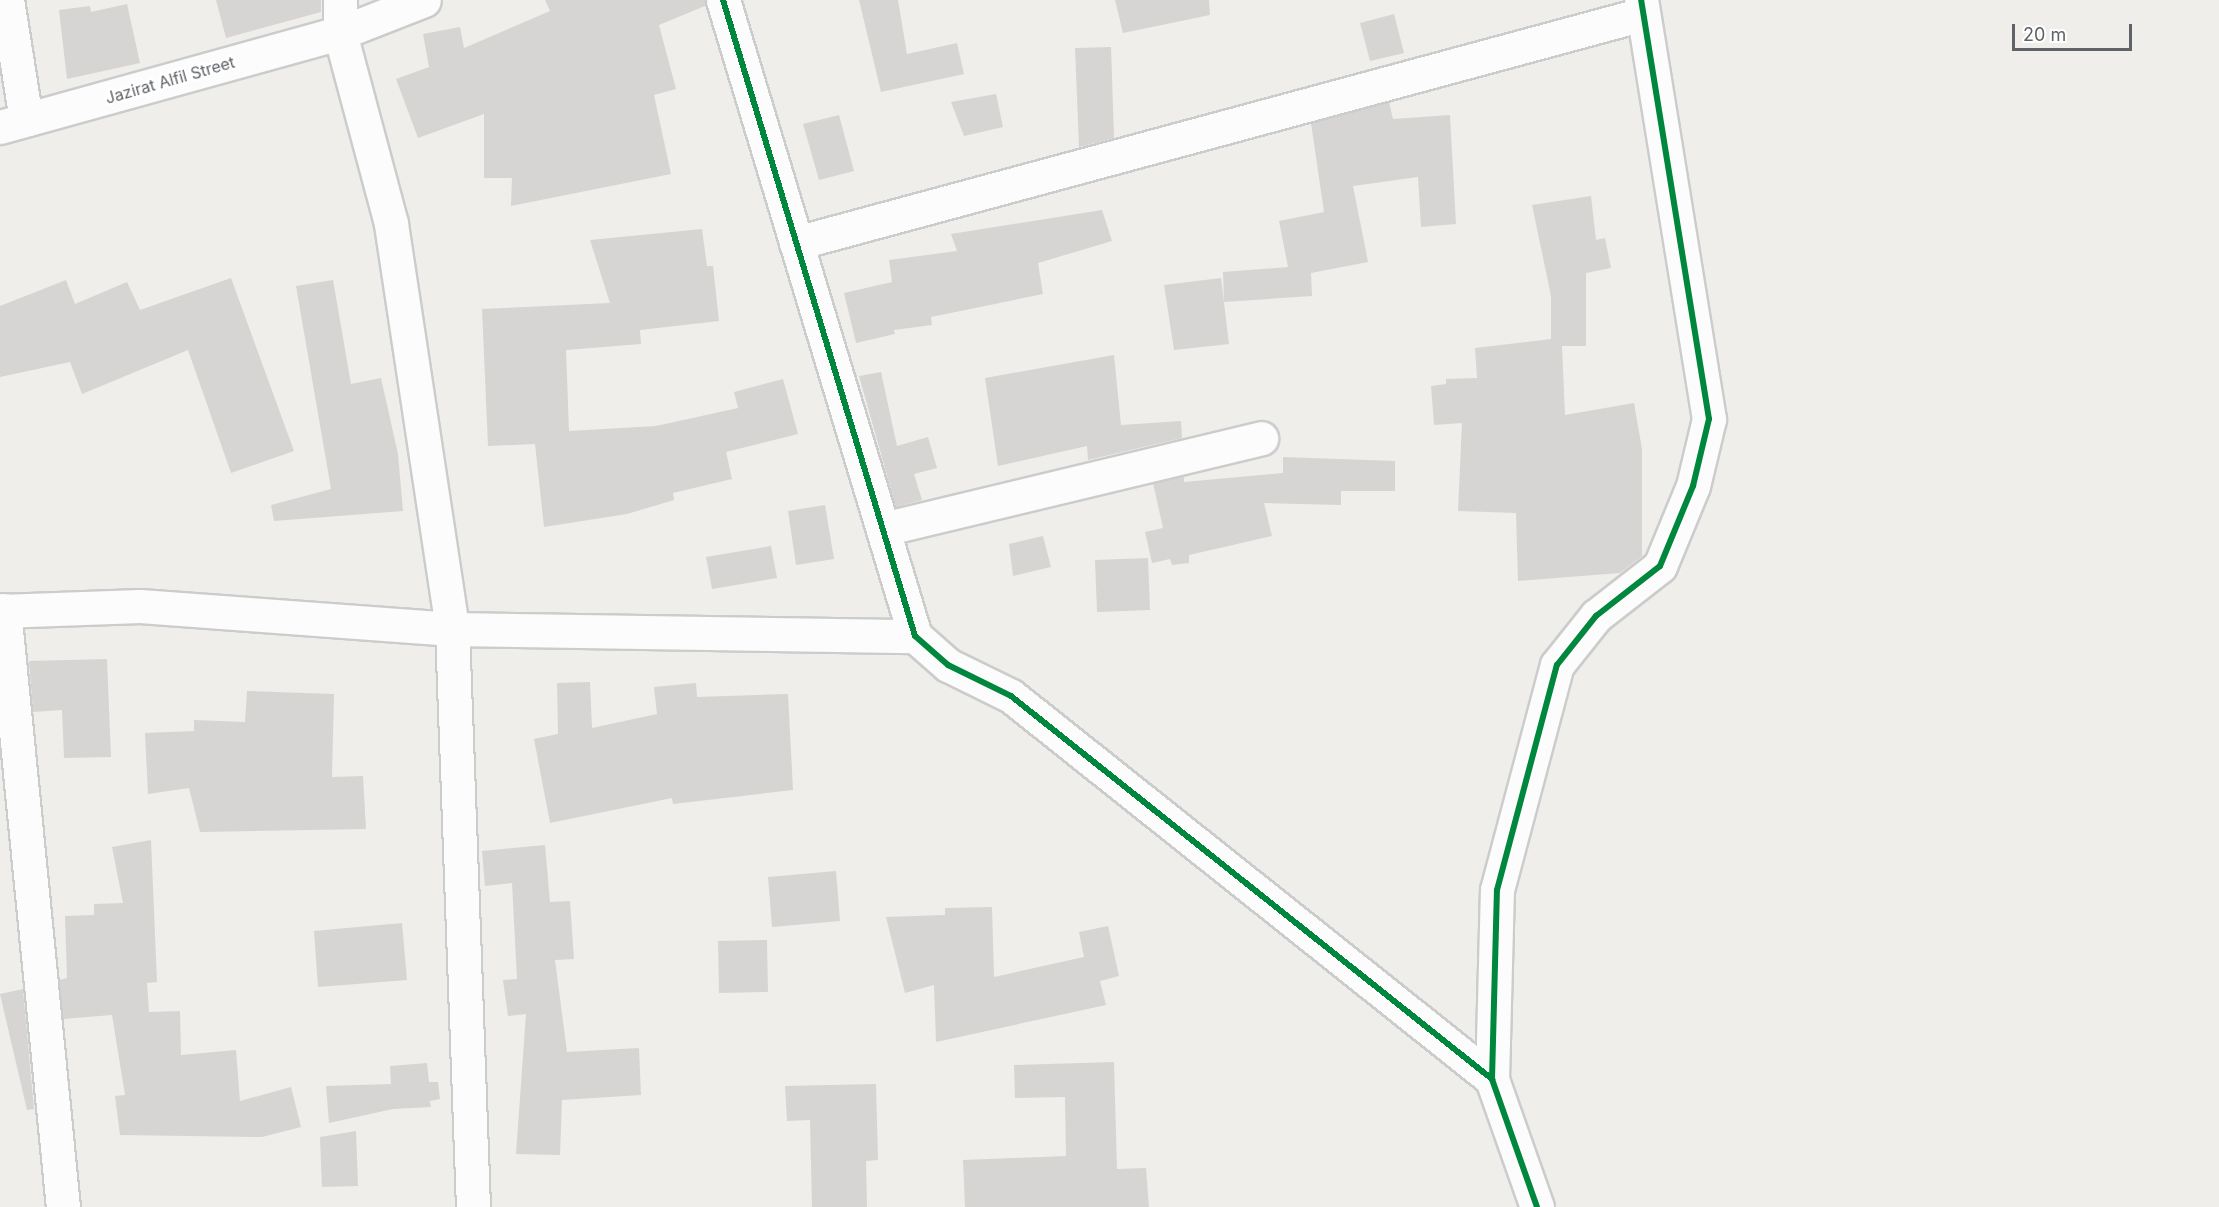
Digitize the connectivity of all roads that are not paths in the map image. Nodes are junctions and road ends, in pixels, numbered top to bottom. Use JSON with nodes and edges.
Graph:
{"nodes":[{"id":1,"x":7,"y":0,"type":"edge"},
{"id":2,"x":340,"y":0,"type":"edge"},
{"id":3,"x":424,"y":0,"type":"edge"},
{"id":4,"x":723,"y":0,"type":"edge"},
{"id":5,"x":1642,"y":7,"type":"edge"},
{"id":6,"x":340,"y":33,"type":"junction"},
{"id":7,"x":13,"y":124,"type":"edge"},
{"id":8,"x":796,"y":243,"type":"junction"},
{"id":9,"x":1261,"y":438,"type":"dead end"},
{"id":10,"x":883,"y":529,"type":"junction"},
{"id":11,"x":2,"y":610,"type":"edge"},
{"id":12,"x":452,"y":629,"type":"junction"},
{"id":13,"x":915,"y":636,"type":"junction"},
{"id":14,"x":1492,"y":1079,"type":"junction"},
{"id":15,"x":63,"y":1207,"type":"edge"},
{"id":16,"x":474,"y":1207,"type":"edge"},
{"id":17,"x":1537,"y":1207,"type":"edge"}],
"edges":[{"from":1,"to":7,"type":"street"},
{"from":2,"to":6,"type":"street"},
{"from":3,"to":6,"type":"street","name":"Jazirat Alfil Street"},
{"from":4,"to":8,"type":"street"},
{"from":5,"to":8,"type":"street"},
{"from":5,"to":14,"type":"street"},
{"from":6,"to":7,"type":"street","name":"Jazirat Alfil Street"},
{"from":6,"to":12,"type":"street"},
{"from":8,"to":10,"type":"street"},
{"from":9,"to":10,"type":"street"},
{"from":10,"to":13,"type":"street"},
{"from":11,"to":12,"type":"street"},
{"from":11,"to":15,"type":"street"},
{"from":12,"to":13,"type":"street"},
{"from":12,"to":16,"type":"street"},
{"from":13,"to":14,"type":"street"},
{"from":14,"to":17,"type":"street"}]}
